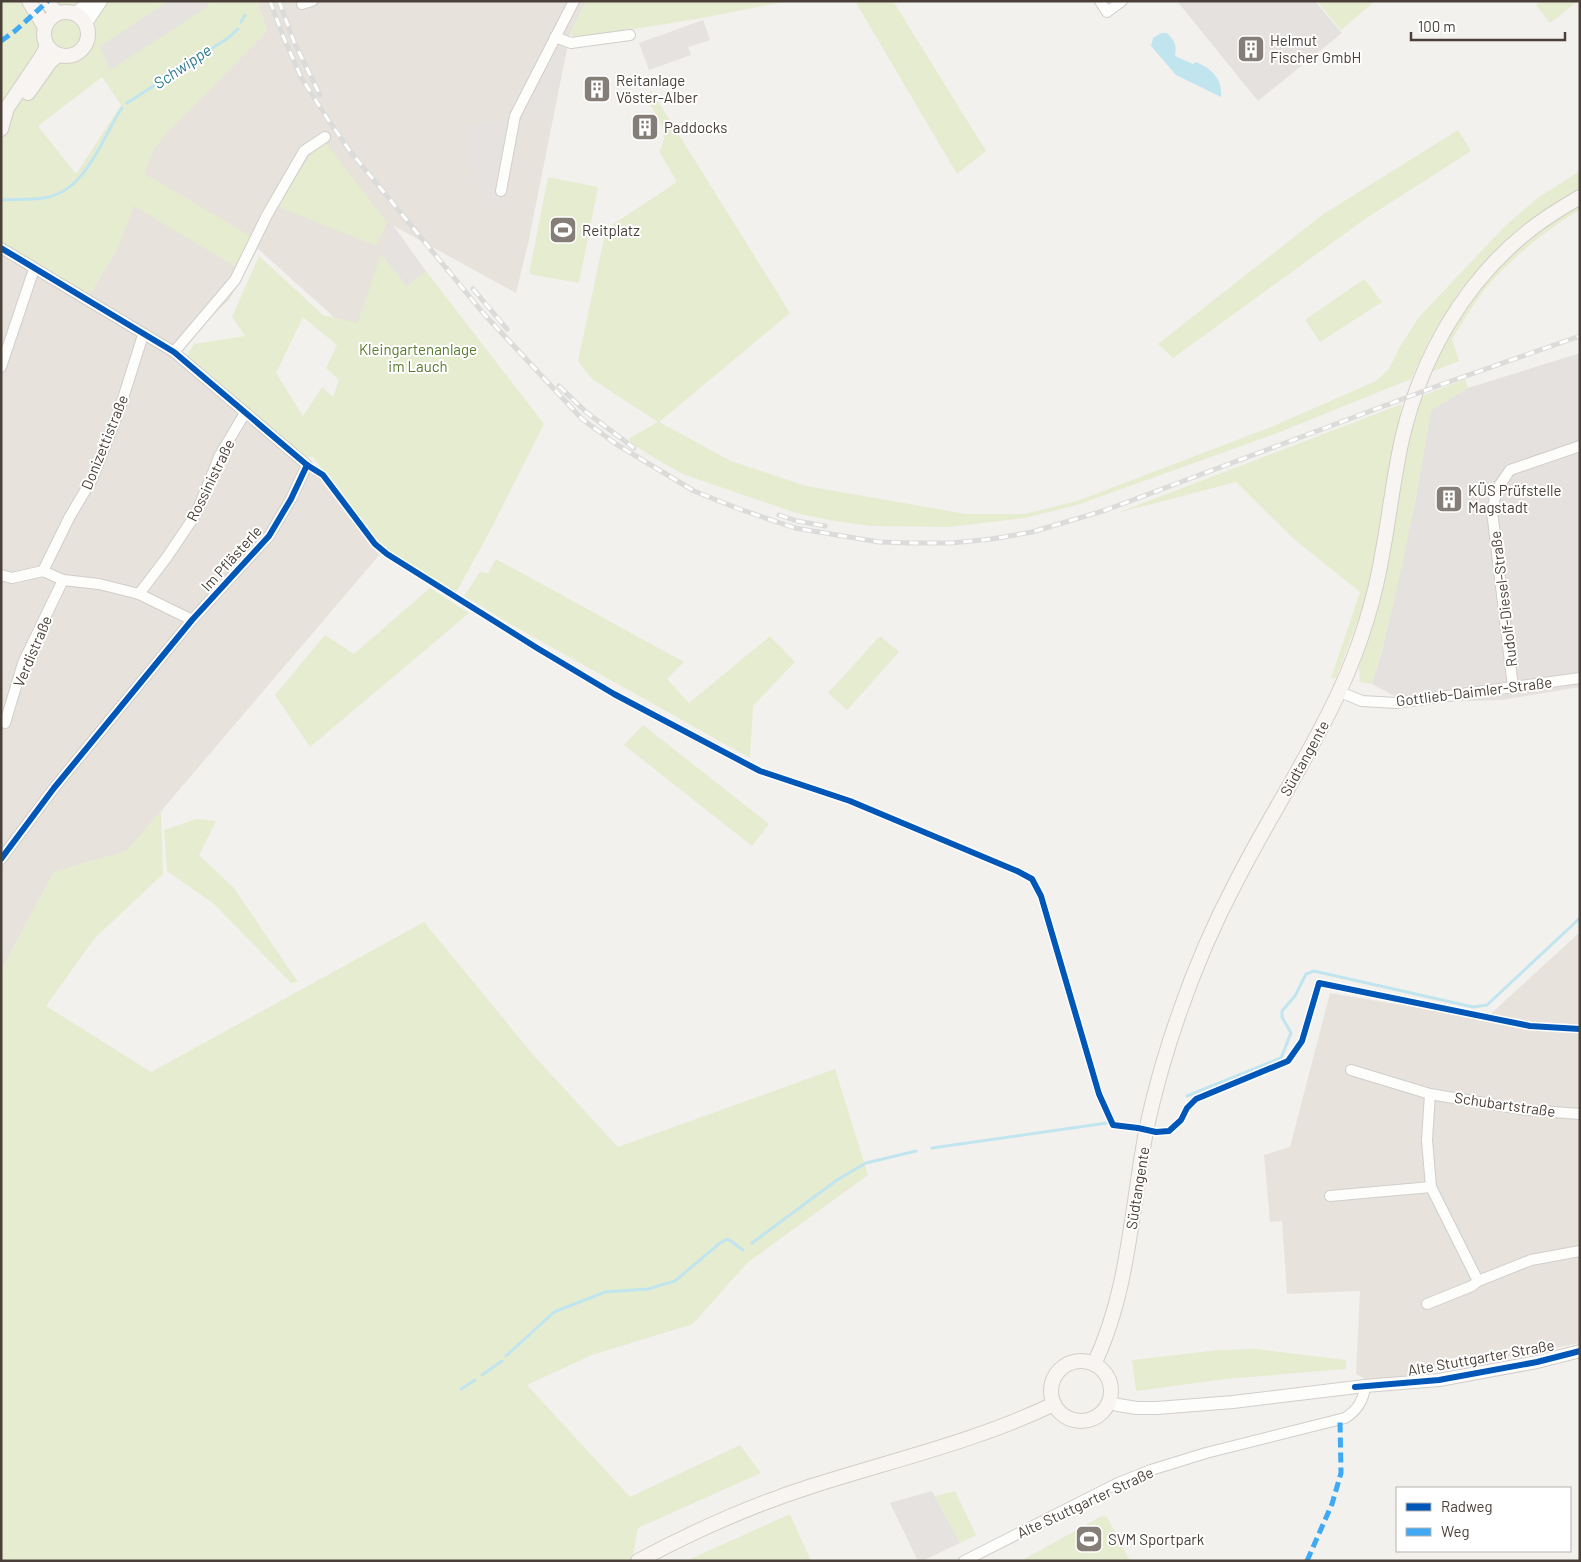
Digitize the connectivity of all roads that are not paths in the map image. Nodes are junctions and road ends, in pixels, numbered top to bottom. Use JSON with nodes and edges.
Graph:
{"nodes":[{"id":1,"x":29,"y":1,"type":"edge"},
{"id":2,"x":46,"y":1,"type":"edge"},
{"id":3,"x":92,"y":1,"type":"edge"},
{"id":4,"x":101,"y":1,"type":"edge"},
{"id":5,"x":574,"y":1,"type":"edge"},
{"id":6,"x":1100,"y":1,"type":"edge"},
{"id":7,"x":1122,"y":1,"type":"edge"},
{"id":8,"x":57,"y":13,"type":"junction"},
{"id":9,"x":75,"y":13,"type":"junction"},
{"id":10,"x":86,"y":23,"type":"junction"},
{"id":11,"x":45,"y":27,"type":"junction"},
{"id":12,"x":630,"y":35,"type":"dead end"},
{"id":13,"x":555,"y":37,"type":"junction"},
{"id":14,"x":47,"y":46,"type":"junction"},
{"id":15,"x":58,"y":55,"type":"junction"},
{"id":16,"x":2,"y":127,"type":"edge"},
{"id":17,"x":325,"y":137,"type":"dead end"},
{"id":18,"x":501,"y":191,"type":"dead end"},
{"id":19,"x":1580,"y":197,"type":"edge"},
{"id":20,"x":1,"y":248,"type":"edge"},
{"id":21,"x":34,"y":269,"type":"junction"},
{"id":22,"x":143,"y":335,"type":"junction"},
{"id":23,"x":174,"y":352,"type":"junction"},
{"id":24,"x":1,"y":367,"type":"edge"},
{"id":25,"x":245,"y":413,"type":"junction"},
{"id":26,"x":1580,"y":446,"type":"edge"},
{"id":27,"x":42,"y":571,"type":"junction"},
{"id":28,"x":1,"y":575,"type":"edge"},
{"id":29,"x":63,"y":580,"type":"junction"},
{"id":30,"x":139,"y":594,"type":"junction"},
{"id":31,"x":192,"y":620,"type":"junction"},
{"id":32,"x":1580,"y":678,"type":"edge"},
{"id":33,"x":1513,"y":687,"type":"junction"},
{"id":34,"x":1340,"y":692,"type":"junction"},
{"id":35,"x":4,"y":723,"type":"dead end"},
{"id":36,"x":1,"y":859,"type":"edge"},
{"id":37,"x":1351,"y":1070,"type":"dead end"},
{"id":38,"x":1430,"y":1094,"type":"junction"},
{"id":39,"x":1580,"y":1114,"type":"edge"},
{"id":40,"x":1431,"y":1187,"type":"junction"},
{"id":41,"x":1330,"y":1196,"type":"dead end"},
{"id":42,"x":1580,"y":1251,"type":"edge"},
{"id":43,"x":1478,"y":1281,"type":"junction"},
{"id":44,"x":1427,"y":1304,"type":"dead end"},
{"id":45,"x":1580,"y":1351,"type":"edge"},
{"id":46,"x":1094,"y":1364,"type":"junction"},
{"id":47,"x":1365,"y":1386,"type":"junction"},
{"id":48,"x":1109,"y":1402,"type":"junction"},
{"id":49,"x":1054,"y":1404,"type":"junction"},
{"id":50,"x":638,"y":1561,"type":"edge"},
{"id":51,"x":964,"y":1561,"type":"edge"}],
"edges":[{"from":1,"to":11,"type":"main road"},
{"from":2,"to":8,"type":"main road"},
{"from":3,"to":9,"type":"street"},
{"from":4,"to":10,"type":"street"},
{"from":5,"to":13,"type":"street"},
{"from":6,"to":7,"type":"street"},
{"from":8,"to":9,"type":"main road"},
{"from":8,"to":11,"type":"main road"},
{"from":9,"to":10,"type":"main road"},
{"from":10,"to":15,"type":"main road"},
{"from":11,"to":14,"type":"main road"},
{"from":12,"to":13,"type":"street"},
{"from":13,"to":18,"type":"street"},
{"from":14,"to":15,"type":"main road"},
{"from":14,"to":16,"type":"main road"},
{"from":15,"to":16,"type":"main road"},
{"from":17,"to":23,"type":"street"},
{"from":19,"to":34,"type":"main road","name":"Südtangente"},
{"from":20,"to":21,"type":"street","name":"Im Pflästerle"},
{"from":21,"to":22,"type":"street","name":"Im Pflästerle"},
{"from":21,"to":24,"type":"street"},
{"from":22,"to":23,"type":"street","name":"Im Pflästerle"},
{"from":22,"to":27,"type":"street","name":"Donizettistraße"},
{"from":23,"to":25,"type":"street","name":"Im Pflästerle"},
{"from":25,"to":30,"type":"street","name":"Rossinistraße"},
{"from":25,"to":31,"type":"street","name":"Im Pflästerle"},
{"from":26,"to":33,"type":"street","name":"Rudolf-Diesel-Straße"},
{"from":27,"to":28,"type":"street"},
{"from":27,"to":29,"type":"street"},
{"from":29,"to":30,"type":"street"},
{"from":29,"to":35,"type":"street","name":"Verdistraße"},
{"from":30,"to":31,"type":"street"},
{"from":31,"to":36,"type":"street","name":"Im Pflästerle"},
{"from":32,"to":33,"type":"street","name":"Gottlieb-Daimler-Straße"},
{"from":33,"to":34,"type":"street","name":"Gottlieb-Daimler-Straße"},
{"from":34,"to":46,"type":"main road","name":"Südtangente"},
{"from":37,"to":38,"type":"street","name":"Schubartstraße"},
{"from":38,"to":39,"type":"street","name":"Schubartstraße"},
{"from":38,"to":40,"type":"street"},
{"from":40,"to":41,"type":"street"},
{"from":40,"to":43,"type":"street"},
{"from":42,"to":43,"type":"street"},
{"from":43,"to":44,"type":"street"},
{"from":45,"to":47,"type":"street","name":"Alte Stuttgarter Straße"},
{"from":46,"to":48,"type":"main road"},
{"from":46,"to":49,"type":"main road"},
{"from":47,"to":48,"type":"street","name":"Alte Stuttgarter Straße"},
{"from":47,"to":51,"type":"street","name":"Alte Stuttgarter Straße"},
{"from":48,"to":49,"type":"main road"},
{"from":49,"to":50,"type":"main road"}]}
